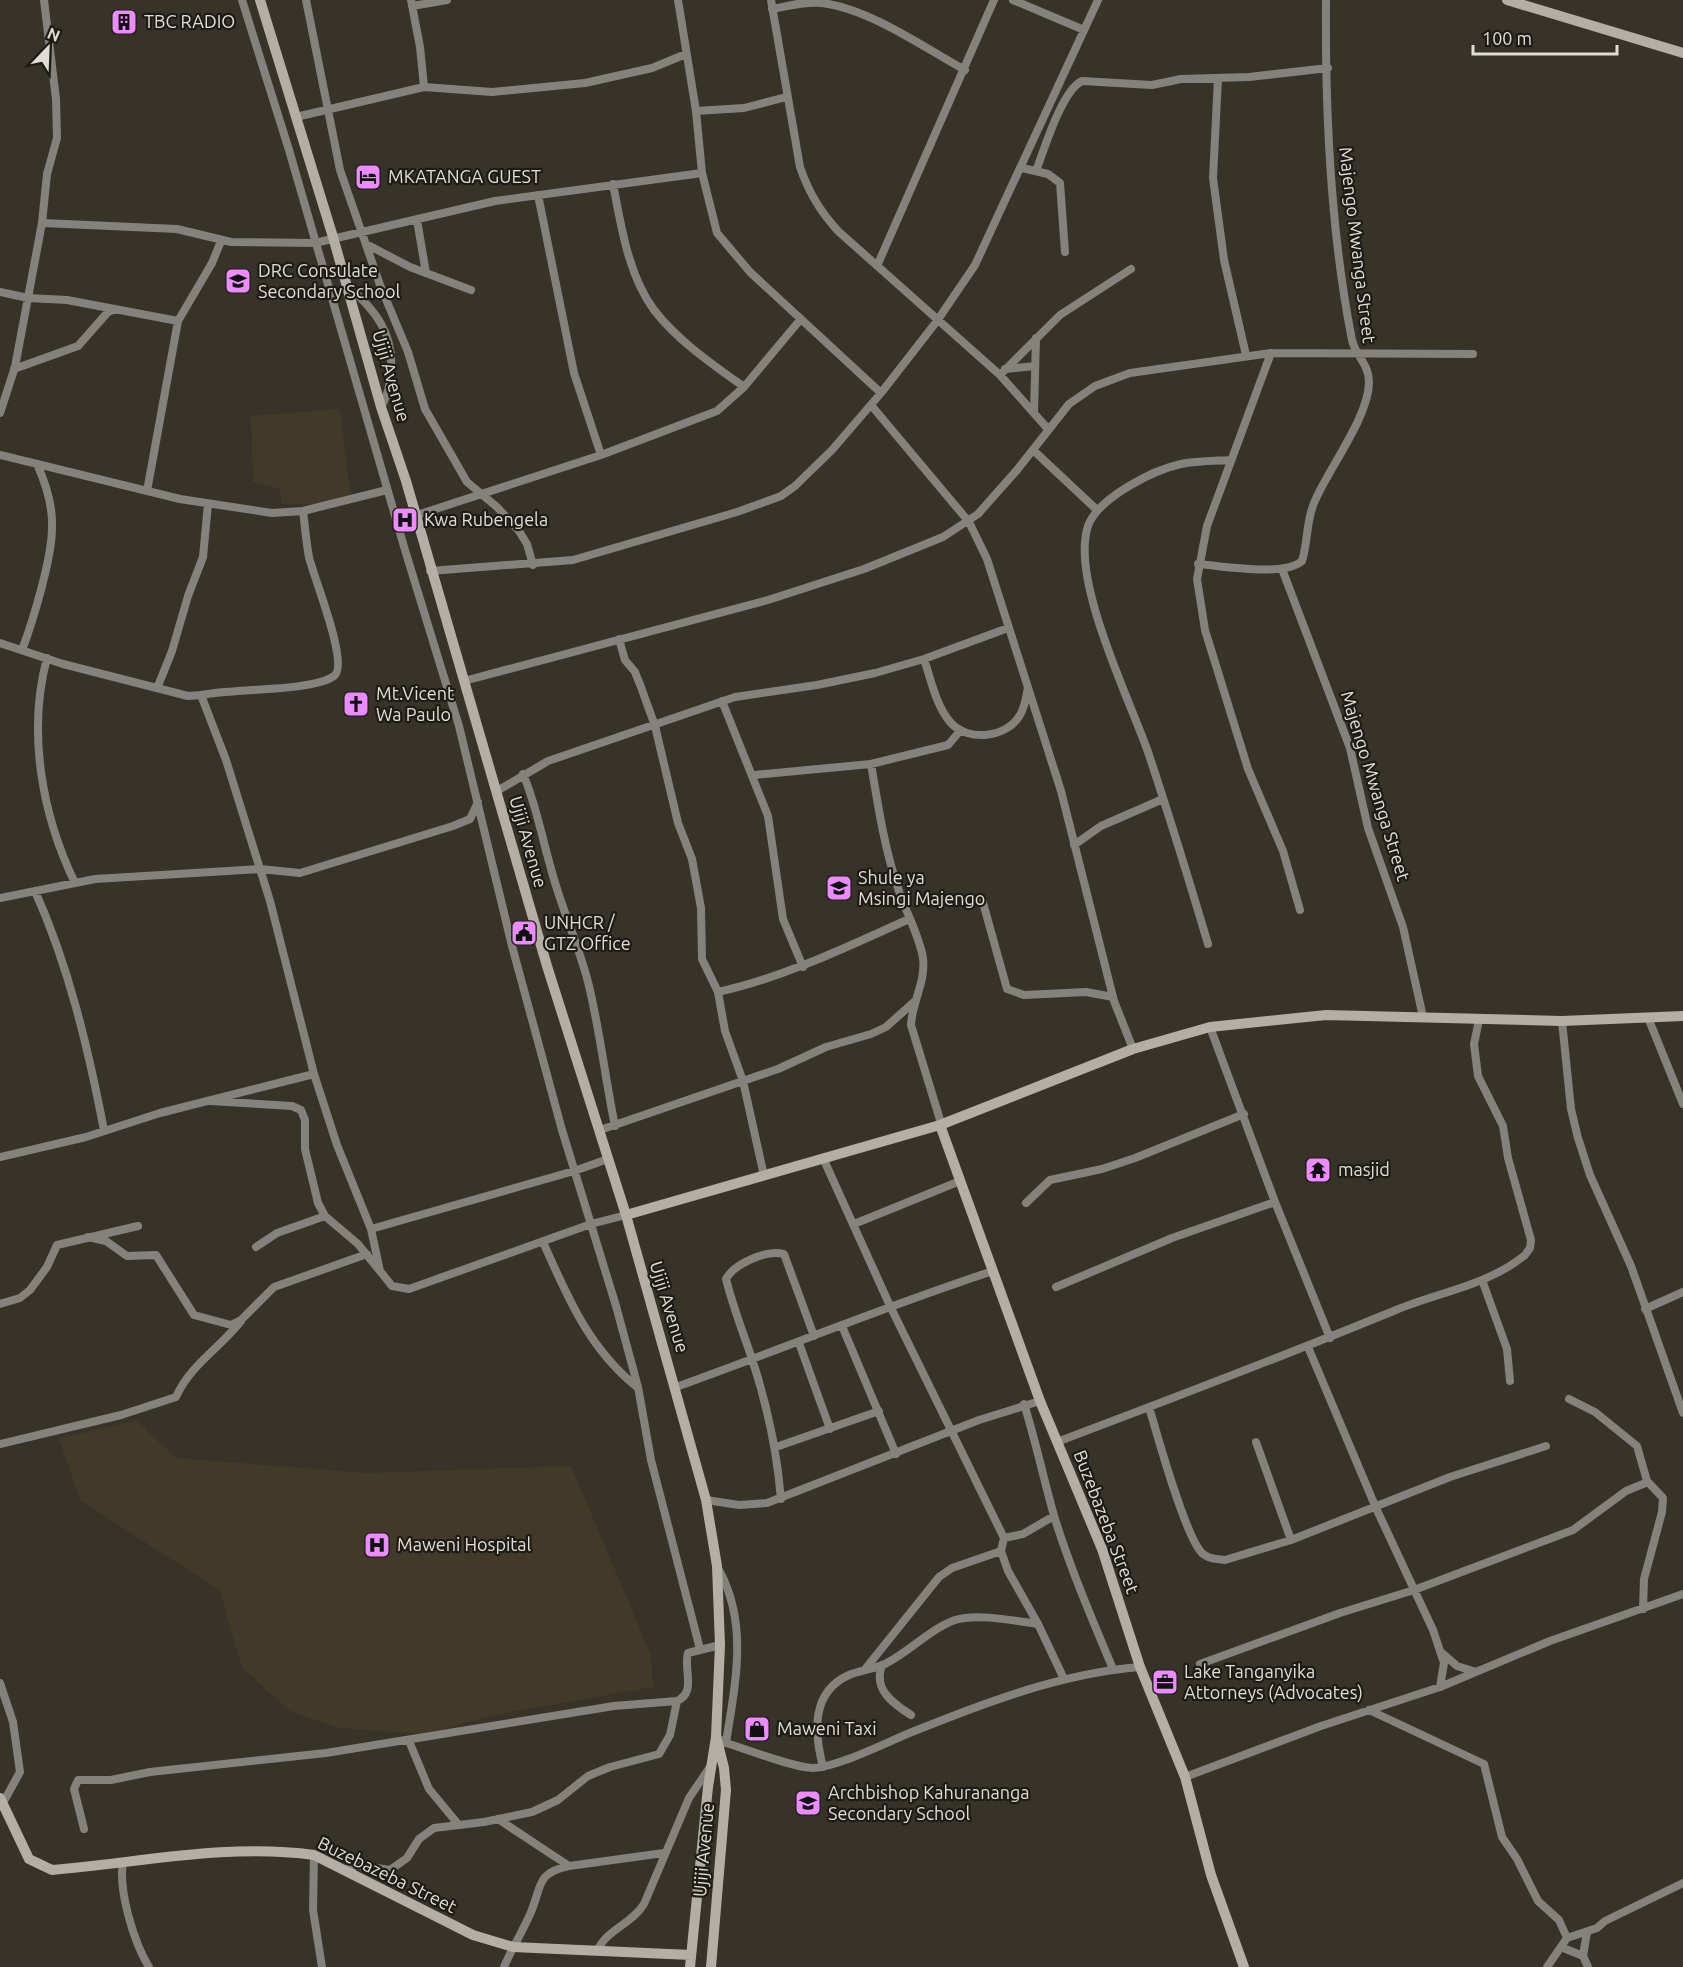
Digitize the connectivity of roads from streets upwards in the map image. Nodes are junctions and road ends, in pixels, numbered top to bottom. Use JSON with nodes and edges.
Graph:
{"nodes":[{"id":1,"x":44,"y":0,"type":"edge"},
{"id":2,"x":242,"y":0,"type":"edge"},
{"id":3,"x":260,"y":0,"type":"edge"},
{"id":4,"x":306,"y":0,"type":"edge"},
{"id":5,"x":447,"y":0,"type":"edge"},
{"id":6,"x":678,"y":0,"type":"edge"},
{"id":7,"x":771,"y":0,"type":"edge"},
{"id":8,"x":994,"y":0,"type":"edge"},
{"id":9,"x":1013,"y":0,"type":"edge"},
{"id":10,"x":1098,"y":0,"type":"edge"},
{"id":11,"x":1326,"y":0,"type":"edge"},
{"id":12,"x":1507,"y":0,"type":"edge"},
{"id":13,"x":412,"y":3,"type":"edge"},
{"id":14,"x":772,"y":9,"type":"junction"},
{"id":15,"x":1084,"y":30,"type":"junction"},
{"id":16,"x":1683,"y":53,"type":"edge"},
{"id":17,"x":686,"y":54,"type":"junction"},
{"id":18,"x":1328,"y":68,"type":"junction"},
{"id":19,"x":965,"y":70,"type":"junction"},
{"id":20,"x":1218,"y":78,"type":"junction"},
{"id":21,"x":424,"y":87,"type":"junction"},
{"id":22,"x":786,"y":97,"type":"junction"},
{"id":23,"x":326,"y":111,"type":"junction"},
{"id":24,"x":696,"y":111,"type":"junction"},
{"id":25,"x":296,"y":117,"type":"junction"},
{"id":26,"x":1022,"y":168,"type":"junction"},
{"id":27,"x":1036,"y":171,"type":"junction"},
{"id":28,"x":702,"y":173,"type":"junction"},
{"id":29,"x":613,"y":184,"type":"junction"},
{"id":30,"x":538,"y":195,"type":"junction"},
{"id":31,"x":417,"y":220,"type":"junction"},
{"id":32,"x":42,"y":223,"type":"junction"},
{"id":33,"x":362,"y":232,"type":"junction"},
{"id":34,"x":333,"y":237,"type":"junction"},
{"id":35,"x":221,"y":241,"type":"junction"},
{"id":36,"x":315,"y":243,"type":"junction"},
{"id":37,"x":366,"y":244,"type":"junction"},
{"id":38,"x":1065,"y":252,"type":"dead end"},
{"id":39,"x":877,"y":266,"type":"junction"},
{"id":40,"x":1131,"y":269,"type":"dead end"},
{"id":41,"x":426,"y":273,"type":"junction"},
{"id":42,"x":346,"y":285,"type":"junction"},
{"id":43,"x":471,"y":290,"type":"dead end"},
{"id":44,"x":0,"y":292,"type":"edge"},
{"id":45,"x":28,"y":298,"type":"junction"},
{"id":46,"x":115,"y":309,"type":"junction"},
{"id":47,"x":800,"y":320,"type":"junction"},
{"id":48,"x":178,"y":321,"type":"junction"},
{"id":49,"x":937,"y":321,"type":"junction"},
{"id":50,"x":1036,"y":338,"type":"junction"},
{"id":51,"x":1271,"y":353,"type":"junction"},
{"id":52,"x":1356,"y":354,"type":"junction"},
{"id":53,"x":1473,"y":354,"type":"dead end"},
{"id":54,"x":1246,"y":355,"type":"junction"},
{"id":55,"x":1035,"y":366,"type":"junction"},
{"id":56,"x":14,"y":369,"type":"junction"},
{"id":57,"x":1003,"y":372,"type":"junction"},
{"id":58,"x":744,"y":387,"type":"junction"},
{"id":59,"x":881,"y":393,"type":"junction"},
{"id":60,"x":871,"y":405,"type":"junction"},
{"id":61,"x":381,"y":407,"type":"junction"},
{"id":62,"x":1034,"y":412,"type":"junction"},
{"id":63,"x":0,"y":413,"type":"edge"},
{"id":64,"x":1048,"y":429,"type":"junction"},
{"id":65,"x":1033,"y":450,"type":"junction"},
{"id":66,"x":0,"y":455,"type":"edge"},
{"id":67,"x":601,"y":455,"type":"junction"},
{"id":68,"x":1231,"y":460,"type":"junction"},
{"id":69,"x":37,"y":464,"type":"junction"},
{"id":70,"x":387,"y":490,"type":"junction"},
{"id":71,"x":147,"y":491,"type":"junction"},
{"id":72,"x":480,"y":493,"type":"junction"},
{"id":73,"x":208,"y":504,"type":"junction"},
{"id":74,"x":1097,"y":510,"type":"junction"},
{"id":75,"x":303,"y":511,"type":"junction"},
{"id":76,"x":414,"y":516,"type":"junction"},
{"id":77,"x":969,"y":522,"type":"junction"},
{"id":78,"x":1198,"y":564,"type":"junction"},
{"id":79,"x":532,"y":565,"type":"junction"},
{"id":80,"x":1282,"y":569,"type":"junction"},
{"id":81,"x":430,"y":571,"type":"junction"},
{"id":82,"x":1008,"y":628,"type":"junction"},
{"id":83,"x":619,"y":639,"type":"junction"},
{"id":84,"x":0,"y":643,"type":"edge"},
{"id":85,"x":22,"y":650,"type":"junction"},
{"id":86,"x":47,"y":658,"type":"junction"},
{"id":87,"x":924,"y":658,"type":"junction"},
{"id":88,"x":464,"y":681,"type":"junction"},
{"id":89,"x":158,"y":686,"type":"junction"},
{"id":90,"x":1029,"y":688,"type":"junction"},
{"id":91,"x":201,"y":695,"type":"junction"},
{"id":92,"x":722,"y":701,"type":"junction"},
{"id":93,"x":655,"y":726,"type":"junction"},
{"id":94,"x":960,"y":732,"type":"junction"},
{"id":95,"x":871,"y":764,"type":"junction"},
{"id":96,"x":523,"y":774,"type":"junction"},
{"id":97,"x":754,"y":775,"type":"junction"},
{"id":98,"x":497,"y":791,"type":"junction"},
{"id":99,"x":1163,"y":799,"type":"junction"},
{"id":100,"x":478,"y":802,"type":"junction"},
{"id":101,"x":1074,"y":845,"type":"junction"},
{"id":102,"x":260,"y":869,"type":"junction"},
{"id":103,"x":75,"y":883,"type":"junction"},
{"id":104,"x":35,"y":891,"type":"junction"},
{"id":105,"x":0,"y":898,"type":"edge"},
{"id":106,"x":982,"y":899,"type":"dead end"},
{"id":107,"x":1300,"y":910,"type":"dead end"},
{"id":108,"x":909,"y":919,"type":"junction"},
{"id":109,"x":1208,"y":944,"type":"dead end"},
{"id":110,"x":802,"y":967,"type":"junction"},
{"id":111,"x":718,"y":992,"type":"junction"},
{"id":112,"x":1113,"y":997,"type":"junction"},
{"id":113,"x":915,"y":1000,"type":"junction"},
{"id":114,"x":1683,"y":1016,"type":"edge"},
{"id":115,"x":1423,"y":1017,"type":"junction"},
{"id":116,"x":1479,"y":1020,"type":"junction"},
{"id":117,"x":1650,"y":1020,"type":"junction"},
{"id":118,"x":1562,"y":1021,"type":"junction"},
{"id":119,"x":1210,"y":1027,"type":"junction"},
{"id":120,"x":1133,"y":1049,"type":"junction"},
{"id":121,"x":314,"y":1074,"type":"junction"},
{"id":122,"x":743,"y":1082,"type":"junction"},
{"id":123,"x":206,"y":1100,"type":"junction"},
{"id":124,"x":1683,"y":1104,"type":"edge"},
{"id":125,"x":1244,"y":1114,"type":"junction"},
{"id":126,"x":941,"y":1124,"type":"junction"},
{"id":127,"x":615,"y":1126,"type":"junction"},
{"id":128,"x":104,"y":1130,"type":"junction"},
{"id":129,"x":600,"y":1130,"type":"junction"},
{"id":130,"x":0,"y":1157,"type":"edge"},
{"id":131,"x":823,"y":1158,"type":"junction"},
{"id":132,"x":608,"y":1159,"type":"junction"},
{"id":133,"x":574,"y":1171,"type":"junction"},
{"id":134,"x":764,"y":1176,"type":"junction"},
{"id":135,"x":960,"y":1181,"type":"junction"},
{"id":136,"x":1275,"y":1202,"type":"junction"},
{"id":137,"x":1026,"y":1203,"type":"dead end"},
{"id":138,"x":626,"y":1215,"type":"junction"},
{"id":139,"x":325,"y":1216,"type":"junction"},
{"id":140,"x":591,"y":1224,"type":"junction"},
{"id":141,"x":854,"y":1224,"type":"junction"},
{"id":142,"x":138,"y":1226,"type":"dead end"},
{"id":143,"x":371,"y":1229,"type":"junction"},
{"id":144,"x":88,"y":1237,"type":"junction"},
{"id":145,"x":543,"y":1242,"type":"junction"},
{"id":146,"x":256,"y":1247,"type":"dead end"},
{"id":147,"x":367,"y":1254,"type":"junction"},
{"id":148,"x":380,"y":1271,"type":"junction"},
{"id":149,"x":993,"y":1271,"type":"junction"},
{"id":150,"x":1482,"y":1281,"type":"junction"},
{"id":151,"x":1056,"y":1287,"type":"dead end"},
{"id":152,"x":1683,"y":1292,"type":"edge"},
{"id":153,"x":0,"y":1304,"type":"edge"},
{"id":154,"x":891,"y":1308,"type":"junction"},
{"id":155,"x":1645,"y":1310,"type":"junction"},
{"id":156,"x":241,"y":1320,"type":"junction"},
{"id":157,"x":842,"y":1326,"type":"junction"},
{"id":158,"x":814,"y":1336,"type":"junction"},
{"id":159,"x":1330,"y":1338,"type":"junction"},
{"id":160,"x":799,"y":1343,"type":"junction"},
{"id":161,"x":1308,"y":1347,"type":"junction"},
{"id":162,"x":752,"y":1359,"type":"junction"},
{"id":163,"x":1510,"y":1381,"type":"dead end"},
{"id":164,"x":638,"y":1387,"type":"junction"},
{"id":165,"x":676,"y":1387,"type":"junction"},
{"id":166,"x":1683,"y":1387,"type":"edge"},
{"id":167,"x":1674,"y":1390,"type":"junction"},
{"id":168,"x":1569,"y":1399,"type":"dead end"},
{"id":169,"x":1040,"y":1401,"type":"junction"},
{"id":170,"x":1024,"y":1404,"type":"junction"},
{"id":171,"x":1149,"y":1407,"type":"junction"},
{"id":172,"x":879,"y":1411,"type":"junction"},
{"id":173,"x":1683,"y":1413,"type":"edge"},
{"id":174,"x":830,"y":1429,"type":"junction"},
{"id":175,"x":953,"y":1431,"type":"junction"},
{"id":176,"x":1057,"y":1442,"type":"junction"},
{"id":177,"x":1256,"y":1442,"type":"dead end"},
{"id":178,"x":0,"y":1444,"type":"edge"},
{"id":179,"x":1546,"y":1446,"type":"dead end"},
{"id":180,"x":776,"y":1447,"type":"junction"},
{"id":181,"x":896,"y":1455,"type":"junction"},
{"id":182,"x":1648,"y":1482,"type":"junction"},
{"id":183,"x":781,"y":1499,"type":"junction"},
{"id":184,"x":706,"y":1500,"type":"junction"},
{"id":185,"x":1376,"y":1508,"type":"junction"},
{"id":186,"x":1054,"y":1516,"type":"junction"},
{"id":187,"x":1004,"y":1538,"type":"junction"},
{"id":188,"x":1291,"y":1540,"type":"junction"},
{"id":189,"x":1000,"y":1551,"type":"junction"},
{"id":190,"x":717,"y":1566,"type":"junction"},
{"id":191,"x":1414,"y":1590,"type":"junction"},
{"id":192,"x":1683,"y":1594,"type":"edge"},
{"id":193,"x":1643,"y":1609,"type":"junction"},
{"id":194,"x":1038,"y":1624,"type":"junction"},
{"id":195,"x":720,"y":1645,"type":"junction"},
{"id":196,"x":700,"y":1649,"type":"junction"},
{"id":197,"x":1442,"y":1653,"type":"junction"},
{"id":198,"x":1200,"y":1664,"type":"dead end"},
{"id":199,"x":882,"y":1665,"type":"junction"},
{"id":200,"x":1140,"y":1667,"type":"junction"},
{"id":201,"x":1113,"y":1669,"type":"junction"},
{"id":202,"x":864,"y":1670,"type":"junction"},
{"id":203,"x":1476,"y":1672,"type":"junction"},
{"id":204,"x":1064,"y":1679,"type":"junction"},
{"id":205,"x":0,"y":1683,"type":"edge"},
{"id":206,"x":1440,"y":1688,"type":"junction"},
{"id":207,"x":677,"y":1701,"type":"junction"},
{"id":208,"x":1369,"y":1710,"type":"junction"},
{"id":209,"x":910,"y":1715,"type":"dead end"},
{"id":210,"x":721,"y":1740,"type":"junction"},
{"id":211,"x":409,"y":1741,"type":"junction"},
{"id":212,"x":711,"y":1766,"type":"junction"},
{"id":213,"x":823,"y":1767,"type":"junction"},
{"id":214,"x":1185,"y":1778,"type":"junction"},
{"id":215,"x":2,"y":1800,"type":"edge"},
{"id":216,"x":498,"y":1819,"type":"junction"},
{"id":217,"x":458,"y":1824,"type":"junction"},
{"id":218,"x":84,"y":1828,"type":"dead end"},
{"id":219,"x":664,"y":1852,"type":"junction"},
{"id":220,"x":314,"y":1855,"type":"junction"},
{"id":221,"x":123,"y":1862,"type":"junction"},
{"id":222,"x":569,"y":1866,"type":"junction"},
{"id":223,"x":345,"y":1870,"type":"junction"},
{"id":224,"x":1683,"y":1883,"type":"edge"},
{"id":225,"x":1587,"y":1932,"type":"junction"},
{"id":226,"x":1567,"y":1938,"type":"junction"},
{"id":227,"x":513,"y":1947,"type":"junction"},
{"id":228,"x":1561,"y":1947,"type":"junction"},
{"id":229,"x":597,"y":1951,"type":"junction"},
{"id":230,"x":691,"y":1955,"type":"junction"},
{"id":231,"x":1583,"y":1956,"type":"junction"},
{"id":232,"x":149,"y":1967,"type":"edge"},
{"id":233,"x":322,"y":1967,"type":"edge"},
{"id":234,"x":504,"y":1967,"type":"edge"},
{"id":235,"x":690,"y":1967,"type":"edge"},
{"id":236,"x":711,"y":1967,"type":"edge"},
{"id":237,"x":1244,"y":1967,"type":"edge"},
{"id":238,"x":1547,"y":1967,"type":"edge"},
{"id":239,"x":1588,"y":1967,"type":"edge"}],
"edges":[{"from":1,"to":32,"type":"street"},
{"from":2,"to":36,"type":"street"},
{"from":3,"to":25,"type":"street","name":"Ujiji Avenue"},
{"from":4,"to":23,"type":"street"},
{"from":5,"to":13,"type":"street"},
{"from":6,"to":17,"type":"street"},
{"from":7,"to":14,"type":"street"},
{"from":8,"to":19,"type":"street"},
{"from":9,"to":15,"type":"street"},
{"from":10,"to":15,"type":"street"},
{"from":11,"to":18,"type":"street","name":"Majengo Mwanga Street"},
{"from":12,"to":16,"type":"street"},
{"from":13,"to":21,"type":"street"},
{"from":14,"to":19,"type":"street"},
{"from":14,"to":22,"type":"street"},
{"from":15,"to":26,"type":"street"},
{"from":17,"to":21,"type":"street"},
{"from":17,"to":24,"type":"street"},
{"from":18,"to":20,"type":"street"},
{"from":18,"to":52,"type":"street","name":"Majengo Mwanga Street"},
{"from":19,"to":39,"type":"street"},
{"from":20,"to":27,"type":"street"},
{"from":20,"to":54,"type":"street"},
{"from":21,"to":23,"type":"street"},
{"from":22,"to":24,"type":"street"},
{"from":22,"to":39,"type":"street"},
{"from":23,"to":25,"type":"street"},
{"from":23,"to":33,"type":"street"},
{"from":24,"to":28,"type":"street"},
{"from":25,"to":34,"type":"street","name":"Ujiji Avenue"},
{"from":26,"to":27,"type":"street"},
{"from":26,"to":49,"type":"street"},
{"from":27,"to":38,"type":"street"},
{"from":28,"to":29,"type":"street"},
{"from":28,"to":47,"type":"street"},
{"from":29,"to":30,"type":"street"},
{"from":29,"to":58,"type":"street"},
{"from":30,"to":31,"type":"street"},
{"from":30,"to":67,"type":"street"},
{"from":31,"to":33,"type":"street"},
{"from":31,"to":41,"type":"street"},
{"from":32,"to":35,"type":"street"},
{"from":32,"to":45,"type":"street"},
{"from":33,"to":34,"type":"street"},
{"from":33,"to":37,"type":"street"},
{"from":34,"to":36,"type":"street"},
{"from":34,"to":42,"type":"street","name":"Ujiji Avenue"},
{"from":35,"to":36,"type":"street"},
{"from":35,"to":48,"type":"street"},
{"from":36,"to":70,"type":"street"},
{"from":37,"to":41,"type":"street"},
{"from":37,"to":72,"type":"street"},
{"from":39,"to":49,"type":"street"},
{"from":40,"to":50,"type":"street"},
{"from":41,"to":43,"type":"street"},
{"from":42,"to":61,"type":"street","name":"Ujiji Avenue"},
{"from":42,"to":61,"type":"street"},
{"from":44,"to":45,"type":"street"},
{"from":45,"to":46,"type":"street"},
{"from":45,"to":56,"type":"street"},
{"from":46,"to":48,"type":"street"},
{"from":46,"to":56,"type":"street"},
{"from":47,"to":58,"type":"street"},
{"from":47,"to":59,"type":"street"},
{"from":48,"to":71,"type":"street"},
{"from":49,"to":57,"type":"street"},
{"from":49,"to":59,"type":"street"},
{"from":50,"to":55,"type":"street"},
{"from":50,"to":57,"type":"street"},
{"from":51,"to":52,"type":"street"},
{"from":51,"to":54,"type":"street"},
{"from":51,"to":68,"type":"street"},
{"from":52,"to":53,"type":"street"},
{"from":52,"to":80,"type":"street","name":"Majengo Mwanga Street"},
{"from":54,"to":64,"type":"street"},
{"from":55,"to":57,"type":"street"},
{"from":55,"to":62,"type":"street"},
{"from":56,"to":63,"type":"street"},
{"from":57,"to":62,"type":"street"},
{"from":58,"to":67,"type":"street"},
{"from":59,"to":60,"type":"street"},
{"from":60,"to":77,"type":"street"},
{"from":60,"to":79,"type":"street"},
{"from":61,"to":76,"type":"street","name":"Ujiji Avenue"},
{"from":62,"to":64,"type":"street"},
{"from":64,"to":65,"type":"street"},
{"from":65,"to":74,"type":"street"},
{"from":65,"to":77,"type":"street"},
{"from":66,"to":69,"type":"street"},
{"from":67,"to":72,"type":"street"},
{"from":68,"to":74,"type":"street"},
{"from":68,"to":78,"type":"street"},
{"from":69,"to":71,"type":"street"},
{"from":69,"to":85,"type":"street"},
{"from":70,"to":75,"type":"street"},
{"from":70,"to":100,"type":"street"},
{"from":71,"to":73,"type":"street"},
{"from":72,"to":76,"type":"street"},
{"from":72,"to":79,"type":"street"},
{"from":73,"to":75,"type":"street"},
{"from":73,"to":89,"type":"street"},
{"from":74,"to":99,"type":"street"},
{"from":75,"to":91,"type":"street"},
{"from":76,"to":81,"type":"street","name":"Ujiji Avenue"},
{"from":77,"to":82,"type":"street"},
{"from":77,"to":83,"type":"street"},
{"from":78,"to":80,"type":"street"},
{"from":78,"to":107,"type":"street"},
{"from":79,"to":81,"type":"street"},
{"from":80,"to":115,"type":"street","name":"Majengo Mwanga Street"},
{"from":81,"to":88,"type":"street","name":"Ujiji Avenue"},
{"from":82,"to":87,"type":"street"},
{"from":82,"to":90,"type":"street"},
{"from":83,"to":88,"type":"street"},
{"from":83,"to":93,"type":"street"},
{"from":84,"to":85,"type":"street"},
{"from":85,"to":86,"type":"street"},
{"from":86,"to":89,"type":"street"},
{"from":86,"to":103,"type":"street"},
{"from":87,"to":92,"type":"street"},
{"from":87,"to":94,"type":"street"},
{"from":88,"to":98,"type":"street","name":"Ujiji Avenue"},
{"from":89,"to":91,"type":"street"},
{"from":90,"to":94,"type":"street"},
{"from":90,"to":101,"type":"street"},
{"from":91,"to":102,"type":"street"},
{"from":92,"to":93,"type":"street"},
{"from":92,"to":97,"type":"street"},
{"from":93,"to":96,"type":"street"},
{"from":93,"to":111,"type":"street"},
{"from":94,"to":95,"type":"street"},
{"from":95,"to":97,"type":"street"},
{"from":95,"to":108,"type":"street"},
{"from":96,"to":98,"type":"street"},
{"from":96,"to":127,"type":"street"},
{"from":97,"to":110,"type":"street"},
{"from":98,"to":129,"type":"street","name":"Ujiji Avenue"},
{"from":99,"to":101,"type":"street"},
{"from":99,"to":109,"type":"street"},
{"from":100,"to":102,"type":"street"},
{"from":100,"to":133,"type":"street"},
{"from":101,"to":112,"type":"street"},
{"from":102,"to":103,"type":"street"},
{"from":102,"to":121,"type":"street"},
{"from":103,"to":104,"type":"street"},
{"from":104,"to":105,"type":"street"},
{"from":104,"to":128,"type":"street"},
{"from":106,"to":112,"type":"street"},
{"from":108,"to":110,"type":"street"},
{"from":108,"to":113,"type":"street"},
{"from":110,"to":111,"type":"street"},
{"from":111,"to":122,"type":"street"},
{"from":112,"to":120,"type":"street"},
{"from":113,"to":122,"type":"street"},
{"from":113,"to":126,"type":"street"},
{"from":114,"to":117,"type":"street"},
{"from":115,"to":116,"type":"street"},
{"from":115,"to":119,"type":"street"},
{"from":116,"to":118,"type":"street"},
{"from":116,"to":150,"type":"street"},
{"from":117,"to":118,"type":"street"},
{"from":117,"to":124,"type":"street"},
{"from":118,"to":155,"type":"street"},
{"from":119,"to":120,"type":"street"},
{"from":119,"to":125,"type":"street"},
{"from":120,"to":126,"type":"street"},
{"from":121,"to":123,"type":"street"},
{"from":121,"to":143,"type":"street"},
{"from":122,"to":127,"type":"street"},
{"from":122,"to":134,"type":"street"},
{"from":123,"to":128,"type":"street"},
{"from":123,"to":139,"type":"street"},
{"from":125,"to":136,"type":"street"},
{"from":125,"to":137,"type":"street"},
{"from":126,"to":131,"type":"street"},
{"from":126,"to":135,"type":"street","name":"Buzebazeba Street"},
{"from":127,"to":129,"type":"street"},
{"from":128,"to":130,"type":"street"},
{"from":129,"to":132,"type":"street","name":"Ujiji Avenue"},
{"from":131,"to":134,"type":"street"},
{"from":131,"to":141,"type":"street"},
{"from":132,"to":133,"type":"street"},
{"from":132,"to":138,"type":"street","name":"Ujiji Avenue"},
{"from":133,"to":140,"type":"street"},
{"from":133,"to":143,"type":"street"},
{"from":134,"to":138,"type":"street"},
{"from":135,"to":141,"type":"street"},
{"from":135,"to":149,"type":"street","name":"Buzebazeba Street"},
{"from":136,"to":151,"type":"street"},
{"from":136,"to":159,"type":"street"},
{"from":138,"to":140,"type":"street"},
{"from":138,"to":165,"type":"street","name":"Ujiji Avenue"},
{"from":139,"to":146,"type":"street"},
{"from":139,"to":147,"type":"street"},
{"from":140,"to":145,"type":"street"},
{"from":140,"to":164,"type":"street"},
{"from":141,"to":154,"type":"street"},
{"from":142,"to":144,"type":"street"},
{"from":143,"to":148,"type":"street"},
{"from":144,"to":153,"type":"street"},
{"from":144,"to":156,"type":"street"},
{"from":145,"to":148,"type":"street"},
{"from":145,"to":164,"type":"street"},
{"from":147,"to":148,"type":"street"},
{"from":147,"to":156,"type":"street"},
{"from":149,"to":154,"type":"street"},
{"from":149,"to":169,"type":"street","name":"Buzebazeba Street"},
{"from":150,"to":159,"type":"street"},
{"from":150,"to":163,"type":"street"},
{"from":152,"to":155,"type":"street"},
{"from":154,"to":157,"type":"street"},
{"from":154,"to":175,"type":"street"},
{"from":155,"to":167,"type":"street"},
{"from":156,"to":178,"type":"street"},
{"from":157,"to":158,"type":"street"},
{"from":157,"to":172,"type":"street"},
{"from":158,"to":160,"type":"street"},
{"from":158,"to":162,"type":"street"},
{"from":159,"to":161,"type":"street"},
{"from":160,"to":162,"type":"street"},
{"from":160,"to":174,"type":"street"},
{"from":161,"to":171,"type":"street"},
{"from":161,"to":185,"type":"street"},
{"from":162,"to":165,"type":"street"},
{"from":162,"to":180,"type":"street"},
{"from":164,"to":196,"type":"street"},
{"from":165,"to":184,"type":"street","name":"Ujiji Avenue"},
{"from":166,"to":167,"type":"street"},
{"from":167,"to":173,"type":"street"},
{"from":168,"to":182,"type":"street"},
{"from":169,"to":170,"type":"street"},
{"from":169,"to":176,"type":"street","name":"Buzebazeba Street"},
{"from":170,"to":175,"type":"street"},
{"from":170,"to":186,"type":"street"},
{"from":171,"to":176,"type":"street"},
{"from":171,"to":188,"type":"street"},
{"from":172,"to":174,"type":"street"},
{"from":172,"to":181,"type":"street"},
{"from":174,"to":180,"type":"street"},
{"from":175,"to":181,"type":"street"},
{"from":175,"to":187,"type":"street"},
{"from":176,"to":200,"type":"street","name":"Buzebazeba Street"},
{"from":177,"to":188,"type":"street"},
{"from":179,"to":185,"type":"street"},
{"from":180,"to":183,"type":"street"},
{"from":181,"to":183,"type":"street"},
{"from":182,"to":191,"type":"street"},
{"from":182,"to":193,"type":"street"},
{"from":183,"to":184,"type":"street"},
{"from":184,"to":190,"type":"street","name":"Ujiji Avenue"},
{"from":185,"to":188,"type":"street"},
{"from":185,"to":191,"type":"street"},
{"from":186,"to":187,"type":"street"},
{"from":186,"to":201,"type":"street"},
{"from":187,"to":189,"type":"street"},
{"from":189,"to":194,"type":"street"},
{"from":189,"to":202,"type":"street"},
{"from":190,"to":195,"type":"street","name":"Ujiji Avenue"},
{"from":190,"to":210,"type":"street"},
{"from":191,"to":197,"type":"street"},
{"from":191,"to":198,"type":"street"},
{"from":192,"to":193,"type":"street"},
{"from":193,"to":203,"type":"street"},
{"from":194,"to":199,"type":"street"},
{"from":194,"to":204,"type":"street"},
{"from":195,"to":196,"type":"street"},
{"from":195,"to":210,"type":"street","name":"Ujiji Avenue"},
{"from":196,"to":207,"type":"street"},
{"from":197,"to":203,"type":"street"},
{"from":197,"to":206,"type":"street"},
{"from":199,"to":202,"type":"street"},
{"from":199,"to":209,"type":"street"},
{"from":200,"to":201,"type":"street"},
{"from":200,"to":214,"type":"street","name":"Buzebazeba Street"},
{"from":201,"to":204,"type":"street"},
{"from":202,"to":213,"type":"street"},
{"from":203,"to":206,"type":"street"},
{"from":204,"to":213,"type":"street"},
{"from":205,"to":215,"type":"street"},
{"from":206,"to":208,"type":"street"},
{"from":207,"to":211,"type":"street"},
{"from":207,"to":216,"type":"street"},
{"from":208,"to":214,"type":"street"},
{"from":208,"to":226,"type":"street"},
{"from":210,"to":212,"type":"street","name":"Ujiji Avenue"},
{"from":210,"to":213,"type":"street"},
{"from":210,"to":236,"type":"street","name":"Ujiji Avenue"},
{"from":211,"to":217,"type":"street"},
{"from":211,"to":218,"type":"street"},
{"from":212,"to":219,"type":"street"},
{"from":212,"to":230,"type":"street","name":"Ujiji Avenue"},
{"from":214,"to":237,"type":"street","name":"Buzebazeba Street"},
{"from":215,"to":221,"type":"street","name":"Buzebazeba Street"},
{"from":216,"to":217,"type":"street"},
{"from":216,"to":222,"type":"street"},
{"from":217,"to":223,"type":"street"},
{"from":219,"to":222,"type":"street"},
{"from":219,"to":229,"type":"street"},
{"from":220,"to":221,"type":"street","name":"Buzebazeba Street"},
{"from":220,"to":223,"type":"street","name":"Buzebazeba Street"},
{"from":220,"to":233,"type":"street"},
{"from":221,"to":232,"type":"street"},
{"from":222,"to":227,"type":"street"},
{"from":223,"to":227,"type":"street","name":"Buzebazeba Street"},
{"from":224,"to":225,"type":"street"},
{"from":225,"to":226,"type":"street"},
{"from":225,"to":231,"type":"street"},
{"from":226,"to":228,"type":"street"},
{"from":227,"to":229,"type":"street","name":"Buzebazeba Street"},
{"from":227,"to":234,"type":"street"},
{"from":228,"to":231,"type":"street"},
{"from":228,"to":238,"type":"street"},
{"from":229,"to":230,"type":"street","name":"Buzebazeba Street"},
{"from":230,"to":235,"type":"street","name":"Ujiji Avenue"},
{"from":231,"to":239,"type":"street"}]}
